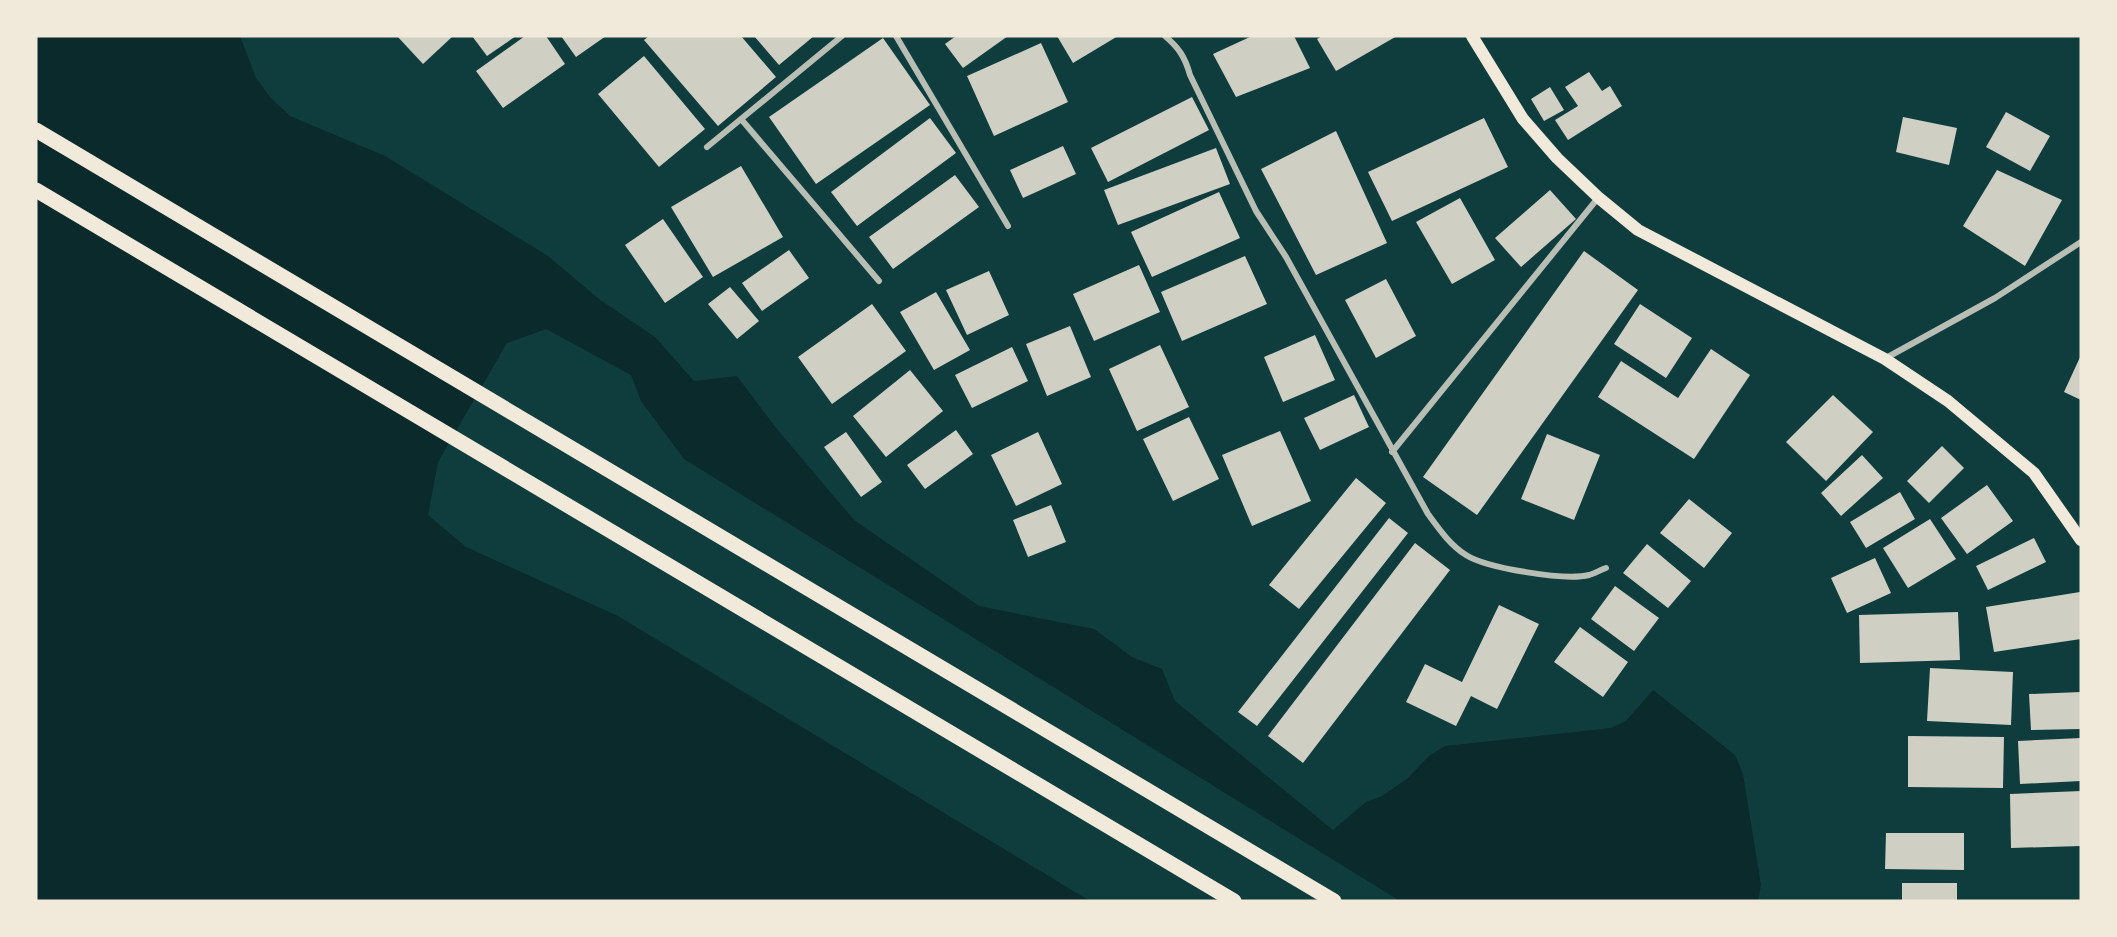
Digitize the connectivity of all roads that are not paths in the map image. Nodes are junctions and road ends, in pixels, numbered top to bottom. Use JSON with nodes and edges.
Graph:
{"nodes":[{"id":1,"x":842,"y":36,"type":"edge"},
{"id":2,"x":896,"y":36,"type":"edge"},
{"id":3,"x":1164,"y":36,"type":"edge"},
{"id":4,"x":1472,"y":36,"type":"edge"},
{"id":5,"x":741,"y":119,"type":"junction"},
{"id":6,"x":36,"y":130,"type":"edge"},
{"id":7,"x":707,"y":147,"type":"dead end"},
{"id":8,"x":36,"y":190,"type":"edge"},
{"id":9,"x":1599,"y":198,"type":"junction"},
{"id":10,"x":1008,"y":226,"type":"dead end"},
{"id":11,"x":2081,"y":242,"type":"edge"},
{"id":12,"x":879,"y":281,"type":"dead end"},
{"id":13,"x":1885,"y":359,"type":"junction"},
{"id":14,"x":1392,"y":452,"type":"junction"},
{"id":15,"x":2081,"y":540,"type":"edge"},
{"id":16,"x":1606,"y":568,"type":"dead end"},
{"id":17,"x":1233,"y":901,"type":"edge"},
{"id":18,"x":1334,"y":901,"type":"edge"}],
"edges":[{"from":1,"to":5,"type":"street"},
{"from":2,"to":10,"type":"street"},
{"from":3,"to":14,"type":"street"},
{"from":4,"to":9,"type":"main road"},
{"from":5,"to":7,"type":"street"},
{"from":5,"to":12,"type":"street"},
{"from":6,"to":18,"type":"main road"},
{"from":8,"to":17,"type":"main road"},
{"from":9,"to":13,"type":"main road"},
{"from":9,"to":14,"type":"street"},
{"from":11,"to":13,"type":"street"},
{"from":13,"to":15,"type":"main road"},
{"from":14,"to":16,"type":"street"}]}
